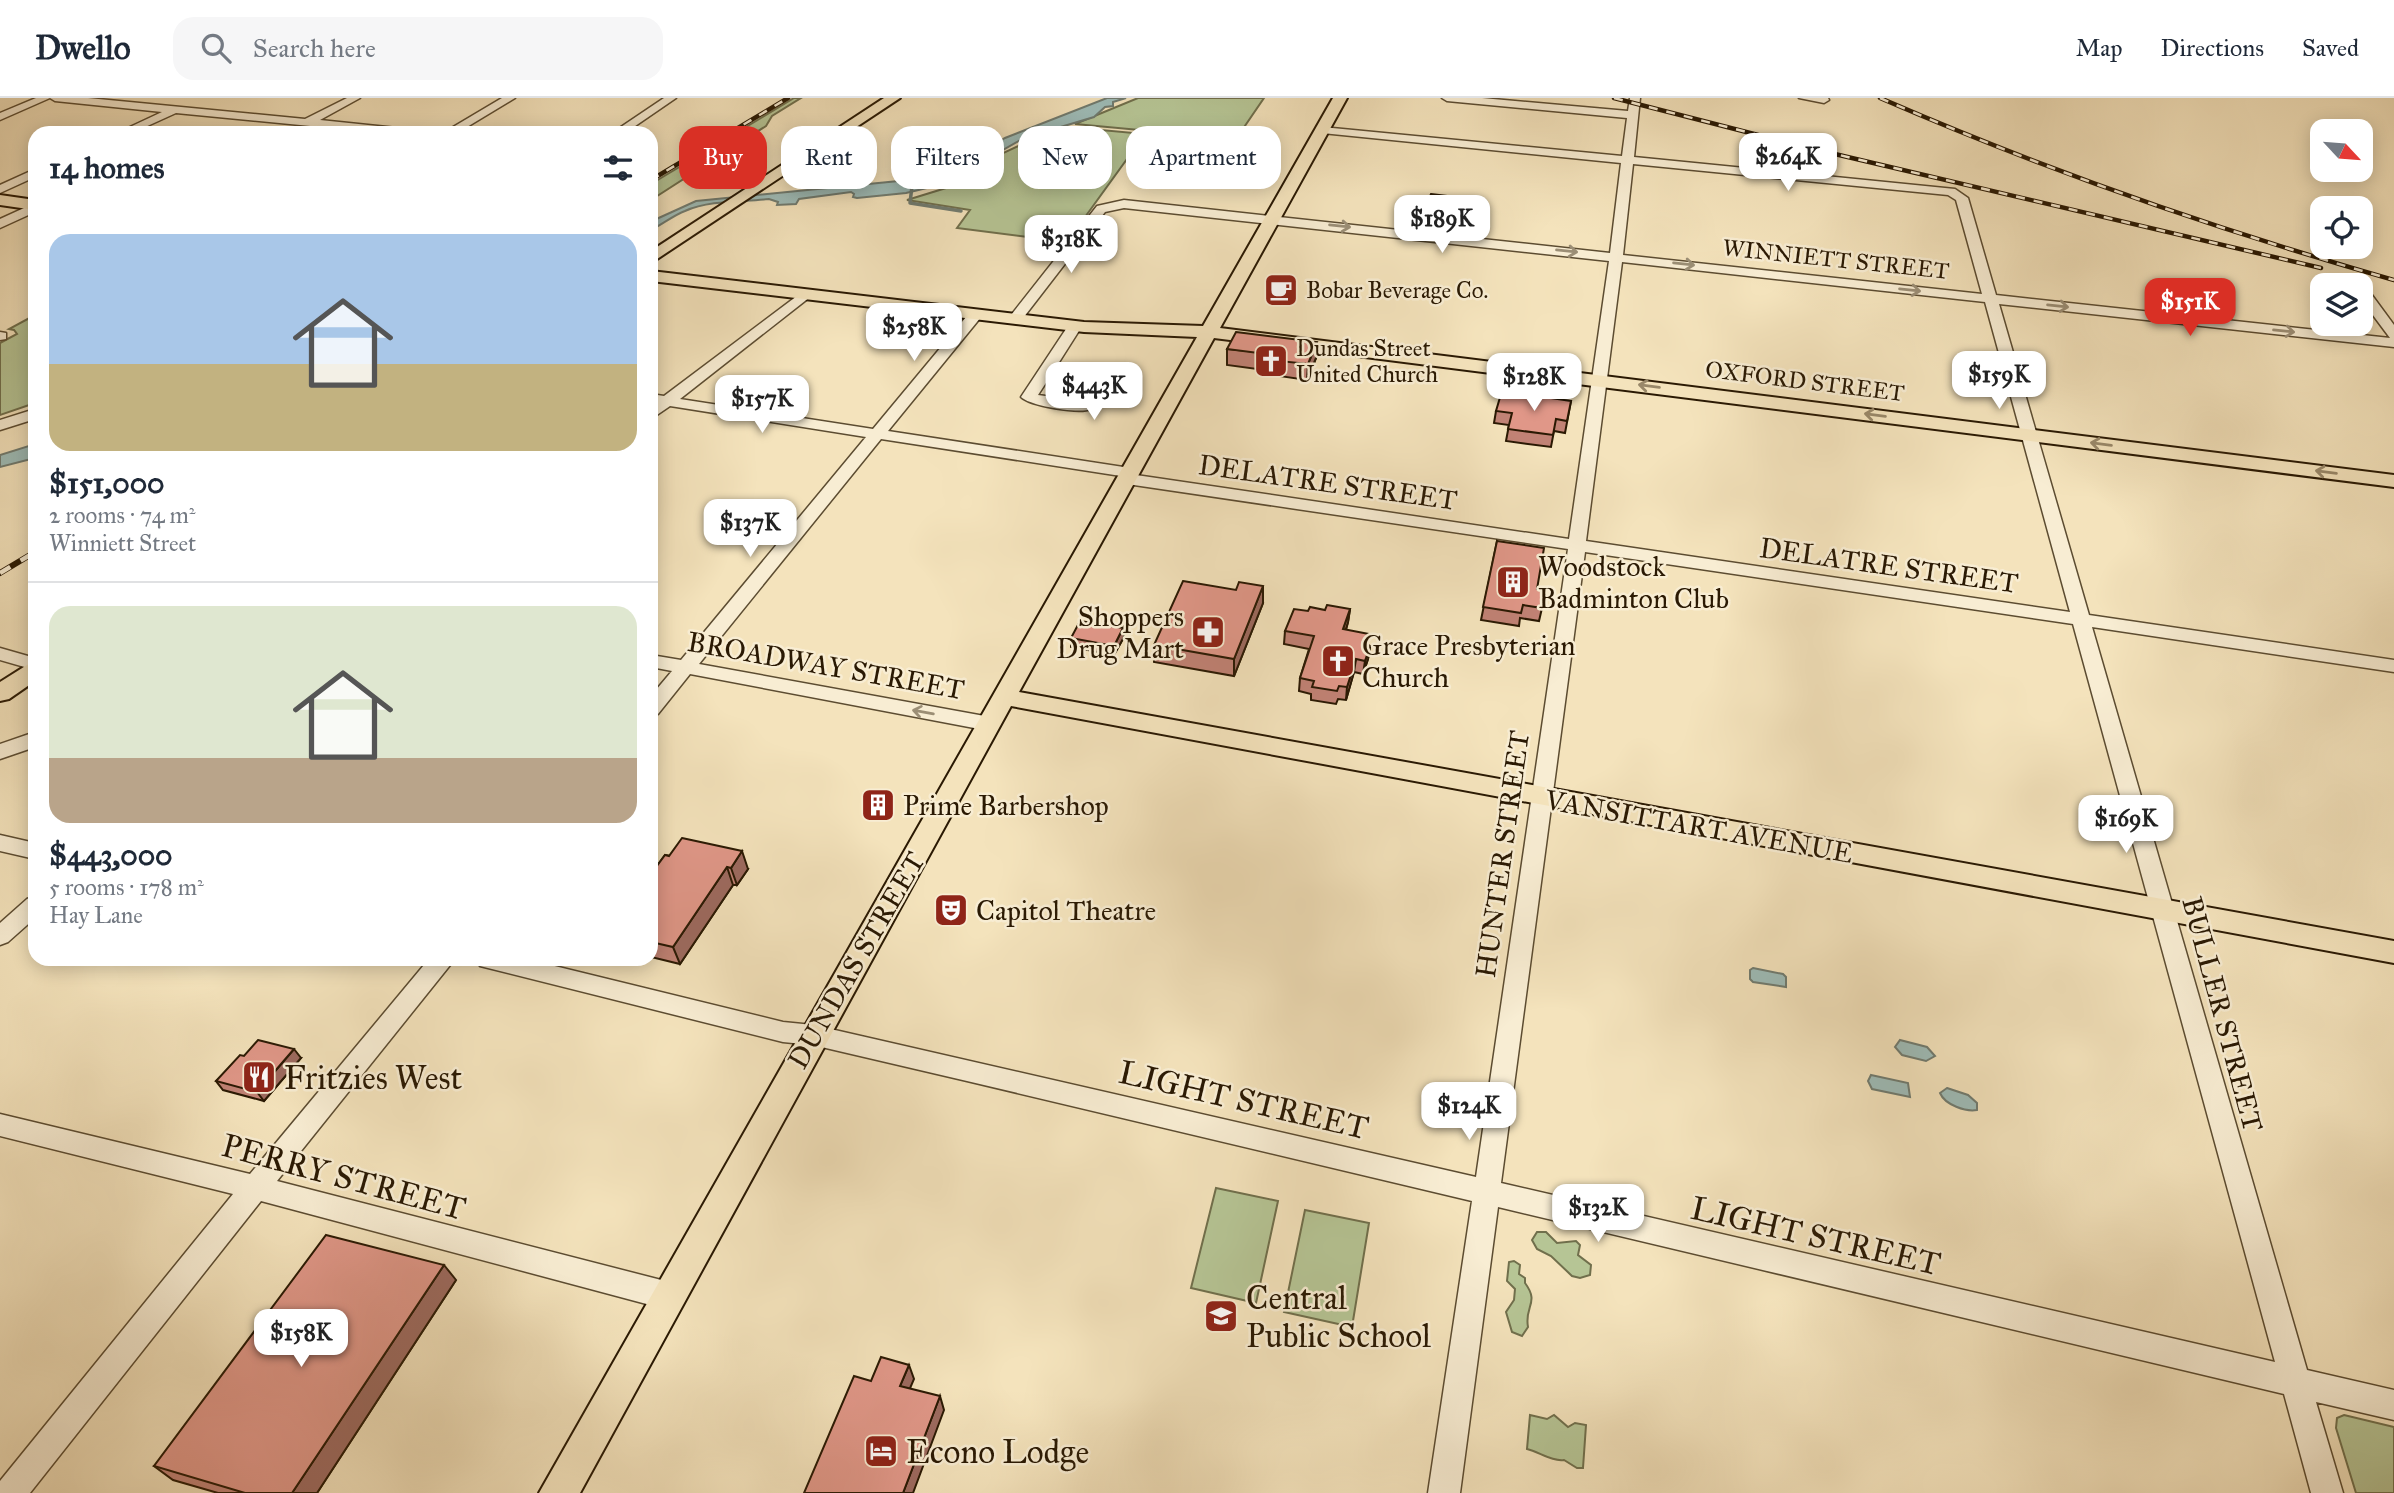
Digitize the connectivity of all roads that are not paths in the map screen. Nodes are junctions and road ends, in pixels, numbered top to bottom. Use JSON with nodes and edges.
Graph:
{"nodes":[{"id":1,"x":45,"y":98,"type":"edge"},
{"id":2,"x":55,"y":98,"type":"edge"},
{"id":3,"x":199,"y":98,"type":"edge"},
{"id":4,"x":355,"y":98,"type":"edge"},
{"id":5,"x":510,"y":98,"type":"edge"},
{"id":6,"x":671,"y":98,"type":"edge"},
{"id":7,"x":893,"y":98,"type":"edge"},
{"id":8,"x":1340,"y":98,"type":"edge"},
{"id":9,"x":1447,"y":98,"type":"edge"},
{"id":10,"x":1804,"y":98,"type":"edge"},
{"id":11,"x":1824,"y":100,"type":"dead end"},
{"id":12,"x":1617,"y":101,"type":"dead end"},
{"id":13,"x":1634,"y":106,"type":"edge"},
{"id":14,"x":173,"y":110,"type":"junction"},
{"id":15,"x":0,"y":117,"type":"edge"},
{"id":16,"x":309,"y":122,"type":"junction"},
{"id":17,"x":138,"y":126,"type":"edge"},
{"id":18,"x":301,"y":126,"type":"edge"},
{"id":19,"x":348,"y":126,"type":"edge"},
{"id":20,"x":461,"y":126,"type":"edge"},
{"id":21,"x":629,"y":126,"type":"edge"},
{"id":22,"x":1322,"y":130,"type":"junction"},
{"id":23,"x":1628,"y":160,"type":"junction"},
{"id":24,"x":28,"y":176,"type":"edge"},
{"id":25,"x":0,"y":189,"type":"edge"},
{"id":26,"x":750,"y":192,"type":"joint"},
{"id":27,"x":0,"y":200,"type":"edge"},
{"id":28,"x":28,"y":205,"type":"edge"},
{"id":29,"x":28,"y":210,"type":"edge"},
{"id":30,"x":718,"y":214,"type":"joint"},
{"id":31,"x":1273,"y":219,"type":"junction"},
{"id":32,"x":0,"y":224,"type":"edge"},
{"id":33,"x":658,"y":253,"type":"edge"},
{"id":34,"x":1616,"y":257,"type":"junction"},
{"id":35,"x":658,"y":277,"type":"edge"},
{"id":36,"x":805,"y":294,"type":"junction"},
{"id":37,"x":1990,"y":299,"type":"junction"},
{"id":38,"x":2373,"y":306,"type":"edge"},
{"id":39,"x":976,"y":314,"type":"junction"},
{"id":40,"x":1015,"y":319,"type":"junction"},
{"id":41,"x":1075,"y":326,"type":"junction"},
{"id":42,"x":1210,"y":332,"type":"junction"},
{"id":43,"x":2394,"y":335,"type":"edge"},
{"id":44,"x":2394,"y":343,"type":"edge"},
{"id":45,"x":1046,"y":370,"type":"dead end"},
{"id":46,"x":1598,"y":380,"type":"junction"},
{"id":47,"x":658,"y":400,"type":"edge"},
{"id":48,"x":667,"y":401,"type":"junction"},
{"id":49,"x":658,"y":408,"type":"edge"},
{"id":50,"x":28,"y":416,"type":"edge"},
{"id":51,"x":0,"y":425,"type":"edge"},
{"id":52,"x":879,"y":434,"type":"junction"},
{"id":53,"x":2029,"y":435,"type":"junction"},
{"id":54,"x":1128,"y":476,"type":"junction"},
{"id":55,"x":2394,"y":481,"type":"edge"},
{"id":56,"x":1576,"y":545,"type":"junction"},
{"id":57,"x":2080,"y":620,"type":"junction"},
{"id":58,"x":0,"y":654,"type":"edge"},
{"id":59,"x":28,"y":662,"type":"edge"},
{"id":60,"x":658,"y":663,"type":"edge"},
{"id":61,"x":2394,"y":666,"type":"edge"},
{"id":62,"x":685,"y":668,"type":"junction"},
{"id":63,"x":28,"y":675,"type":"edge"},
{"id":64,"x":0,"y":693,"type":"edge"},
{"id":65,"x":658,"y":701,"type":"edge"},
{"id":66,"x":998,"y":711,"type":"junction"},
{"id":67,"x":28,"y":742,"type":"edge"},
{"id":68,"x":0,"y":752,"type":"edge"},
{"id":69,"x":1543,"y":797,"type":"junction"},
{"id":70,"x":0,"y":843,"type":"edge"},
{"id":71,"x":28,"y":849,"type":"edge"},
{"id":72,"x":2164,"y":910,"type":"junction"},
{"id":73,"x":28,"y":911,"type":"edge"},
{"id":74,"x":0,"y":936,"type":"edge"},
{"id":75,"x":2394,"y":952,"type":"edge"},
{"id":76,"x":437,"y":966,"type":"edge"},
{"id":77,"x":516,"y":966,"type":"edge"},
{"id":78,"x":813,"y":1035,"type":"junction"},
{"id":79,"x":0,"y":1125,"type":"edge"},
{"id":80,"x":255,"y":1188,"type":"junction"},
{"id":81,"x":1485,"y":1192,"type":"junction"},
{"id":82,"x":669,"y":1296,"type":"junction"},
{"id":83,"x":2294,"y":1381,"type":"junction"},
{"id":84,"x":2394,"y":1405,"type":"edge"},
{"id":85,"x":10,"y":1493,"type":"edge"},
{"id":86,"x":559,"y":1493,"type":"edge"},
{"id":87,"x":1444,"y":1493,"type":"edge"},
{"id":88,"x":2327,"y":1493,"type":"edge"}],
"edges":[{"from":1,"to":15,"type":"street"},
{"from":2,"to":14,"type":"street"},
{"from":3,"to":14,"type":"street"},
{"from":4,"to":16,"type":"street"},
{"from":5,"to":20,"type":"street"},
{"from":6,"to":21,"type":"street"},
{"from":7,"to":26,"type":"main road"},
{"from":8,"to":22,"type":"main road","name":"DUNDAS STREET"},
{"from":9,"to":13,"type":"street"},
{"from":10,"to":11,"type":"street"},
{"from":12,"to":13,"type":"street"},
{"from":13,"to":23,"type":"street","name":"HUNTER STREET"},
{"from":14,"to":16,"type":"street"},
{"from":14,"to":17,"type":"street"},
{"from":16,"to":18,"type":"street"},
{"from":16,"to":19,"type":"street"},
{"from":22,"to":23,"type":"street"},
{"from":22,"to":31,"type":"main road","name":"DUNDAS STREET"},
{"from":23,"to":34,"type":"street","name":"HUNTER STREET"},
{"from":23,"to":37,"type":"street","name":"BULLER STREET"},
{"from":24,"to":25,"type":"street"},
{"from":26,"to":30,"type":"main road"},
{"from":27,"to":28,"type":"main road"},
{"from":29,"to":32,"type":"street"},
{"from":30,"to":33,"type":"main road"},
{"from":31,"to":34,"type":"street","name":"WINNIETT STREET","one_way":true},
{"from":31,"to":40,"type":"street","name":"WINNIETT STREET"},
{"from":31,"to":42,"type":"main road","name":"DUNDAS STREET"},
{"from":34,"to":37,"type":"street","name":"WINNIETT STREET","one_way":true},
{"from":34,"to":46,"type":"street","name":"HUNTER STREET"},
{"from":35,"to":36,"type":"main road"},
{"from":36,"to":39,"type":"main road"},
{"from":36,"to":48,"type":"street"},
{"from":37,"to":44,"type":"street","name":"WINNIETT STREET","one_way":true},
{"from":37,"to":53,"type":"street","name":"BULLER STREET"},
{"from":38,"to":43,"type":"street"},
{"from":39,"to":40,"type":"main road"},
{"from":39,"to":52,"type":"street"},
{"from":40,"to":41,"type":"main road"},
{"from":41,"to":42,"type":"main road"},
{"from":41,"to":45,"type":"street"},
{"from":42,"to":46,"type":"main road","name":"OXFORD STREET"},
{"from":42,"to":54,"type":"main road","name":"DUNDAS STREET"},
{"from":53,"to":46,"type":"main road","name":"OXFORD STREET","one_way":true},
{"from":46,"to":56,"type":"street","name":"HUNTER STREET"},
{"from":47,"to":48,"type":"street","name":"DELATRE STREET"},
{"from":48,"to":49,"type":"street"},
{"from":48,"to":52,"type":"street","name":"DELATRE STREET"},
{"from":50,"to":51,"type":"street"},
{"from":52,"to":54,"type":"street","name":"DELATRE STREET"},
{"from":52,"to":62,"type":"street"},
{"from":55,"to":53,"type":"main road","name":"OXFORD STREET","one_way":true},
{"from":53,"to":57,"type":"street","name":"BULLER STREET"},
{"from":54,"to":56,"type":"street","name":"DELATRE STREET"},
{"from":54,"to":66,"type":"main road","name":"DUNDAS STREET"},
{"from":56,"to":57,"type":"street","name":"DELATRE STREET"},
{"from":56,"to":69,"type":"street","name":"HUNTER STREET"},
{"from":57,"to":61,"type":"street","name":"DELATRE STREET"},
{"from":57,"to":72,"type":"street","name":"BULLER STREET"},
{"from":58,"to":59,"type":"street"},
{"from":60,"to":62,"type":"street","name":"BROADWAY STREET"},
{"from":62,"to":65,"type":"street"},
{"from":66,"to":62,"type":"street","name":"BROADWAY STREET","one_way":true},
{"from":63,"to":64,"type":"main road"},
{"from":66,"to":69,"type":"main road","name":"VANSITTART AVENUE"},
{"from":66,"to":78,"type":"main road","name":"DUNDAS STREET"},
{"from":67,"to":68,"type":"street"},
{"from":69,"to":72,"type":"main road","name":"VANSITTART AVENUE"},
{"from":69,"to":81,"type":"street","name":"HUNTER STREET"},
{"from":70,"to":71,"type":"street"},
{"from":72,"to":75,"type":"main road","name":"VANSITTART AVENUE"},
{"from":72,"to":83,"type":"street","name":"BULLER STREET"},
{"from":73,"to":74,"type":"street"},
{"from":76,"to":80,"type":"street"},
{"from":77,"to":78,"type":"street","name":"LIGHT STREET"},
{"from":78,"to":81,"type":"street","name":"LIGHT STREET"},
{"from":78,"to":82,"type":"main road","name":"DUNDAS STREET"},
{"from":79,"to":80,"type":"street","name":"PERRY STREET"},
{"from":80,"to":82,"type":"street","name":"PERRY STREET"},
{"from":80,"to":85,"type":"street"},
{"from":81,"to":83,"type":"street","name":"LIGHT STREET"},
{"from":81,"to":87,"type":"street","name":"HUNTER STREET"},
{"from":82,"to":86,"type":"main road","name":"DUNDAS STREET"},
{"from":83,"to":84,"type":"street","name":"LIGHT STREET"},
{"from":83,"to":88,"type":"street","name":"BULLER STREET"}]}
